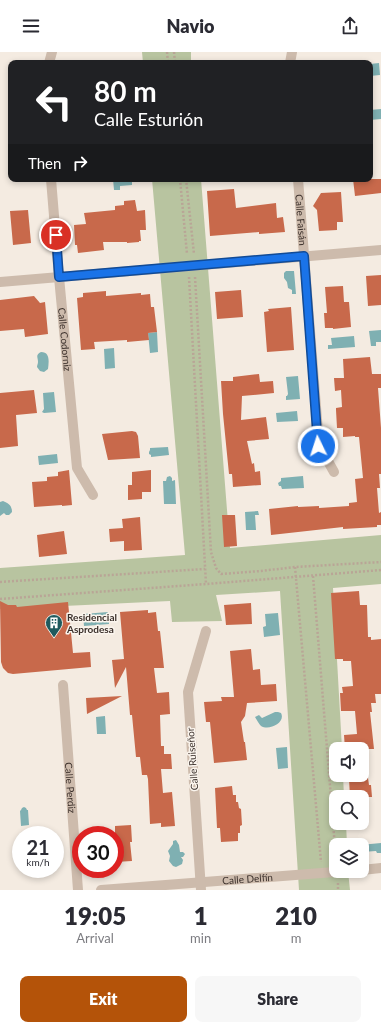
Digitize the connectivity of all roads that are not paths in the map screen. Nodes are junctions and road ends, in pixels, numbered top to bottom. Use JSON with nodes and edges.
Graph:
{"nodes":[{"id":1,"x":51,"y":182,"type":"edge"},
{"id":2,"x":298,"y":182,"type":"edge"},
{"id":3,"x":381,"y":250,"type":"edge"},
{"id":4,"x":304,"y":256,"type":"junction"},
{"id":5,"x":59,"y":277,"type":"junction"},
{"id":6,"x":0,"y":282,"type":"edge"},
{"id":7,"x":334,"y":472,"type":"dead end"},
{"id":8,"x":93,"y":495,"type":"dead end"},
{"id":9,"x":206,"y":631,"type":"dead end"},
{"id":10,"x":63,"y":685,"type":"dead end"},
{"id":11,"x":381,"y":868,"type":"edge"},
{"id":12,"x":369,"y":869,"type":"edge"},
{"id":13,"x":329,"y":872,"type":"edge"},
{"id":14,"x":201,"y":886,"type":"edge"},
{"id":15,"x":78,"y":890,"type":"edge"},
{"id":16,"x":101,"y":890,"type":"edge"}],
"edges":[{"from":1,"to":5,"type":"street","name":"Calle Codorniz"},
{"from":2,"to":4,"type":"street","name":"Calle Faisán"},
{"from":3,"to":4,"type":"street"},
{"from":4,"to":5,"type":"street"},
{"from":4,"to":7,"type":"street","name":"Calle Faisán"},
{"from":5,"to":6,"type":"street"},
{"from":5,"to":8,"type":"street","name":"Calle Codorniz"},
{"from":9,"to":14,"type":"street","name":"Calle Ruiseñor"},
{"from":10,"to":15,"type":"street","name":"Calle Perdiz"},
{"from":11,"to":12,"type":"street"},
{"from":13,"to":14,"type":"street","name":"Calle Delfín"},
{"from":14,"to":16,"type":"street","name":"Calle Delfín"}]}
